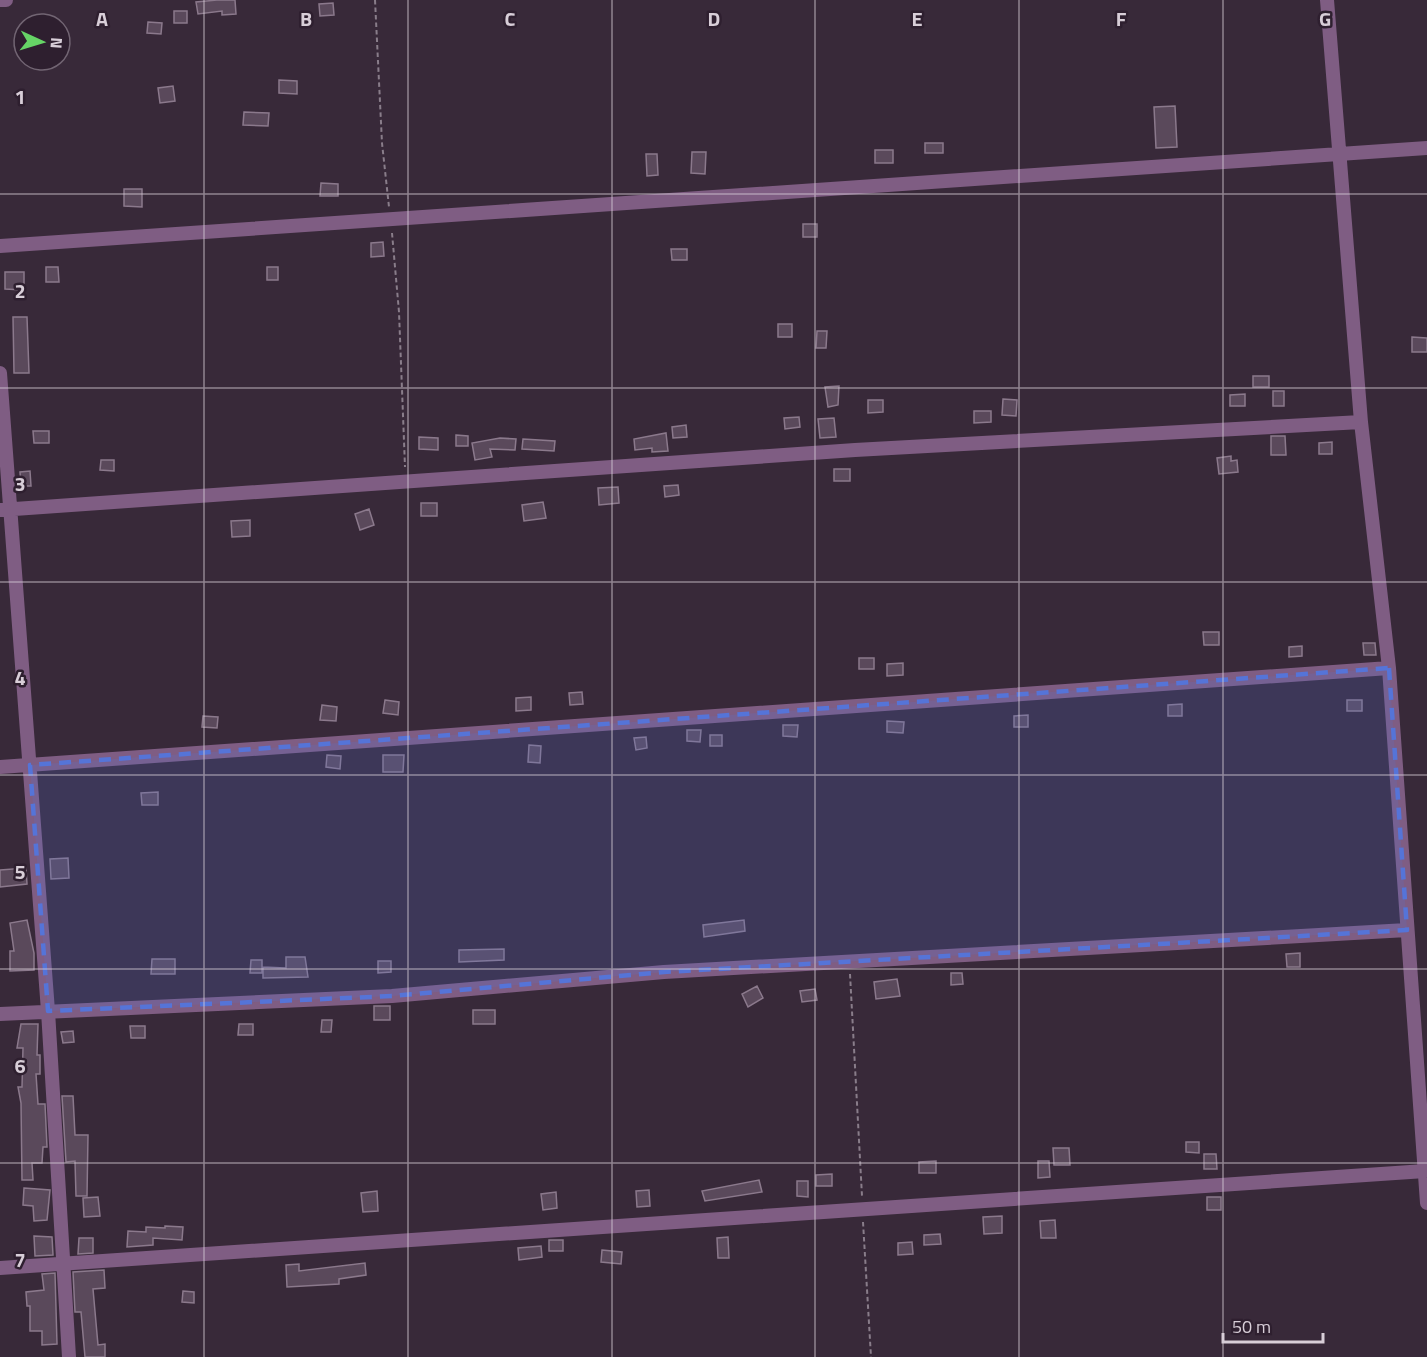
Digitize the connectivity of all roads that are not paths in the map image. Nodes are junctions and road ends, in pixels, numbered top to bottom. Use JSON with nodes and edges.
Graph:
{"nodes":[{"id":1,"x":0,"y":0,"type":"edge"},
{"id":2,"x":6,"y":0,"type":"edge"},
{"id":3,"x":1327,"y":0,"type":"edge"},
{"id":4,"x":1427,"y":148,"type":"edge"},
{"id":5,"x":1340,"y":155,"type":"junction"},
{"id":6,"x":0,"y":246,"type":"edge"},
{"id":7,"x":0,"y":373,"type":"edge"},
{"id":8,"x":1361,"y":422,"type":"junction"},
{"id":9,"x":5,"y":510,"type":"edge"},
{"id":10,"x":1389,"y":668,"type":"junction"},
{"id":11,"x":30,"y":765,"type":"junction"},
{"id":12,"x":0,"y":767,"type":"edge"},
{"id":13,"x":1407,"y":930,"type":"junction"},
{"id":14,"x":48,"y":1011,"type":"junction"},
{"id":15,"x":0,"y":1014,"type":"edge"},
{"id":16,"x":1425,"y":1171,"type":"junction"},
{"id":17,"x":1427,"y":1203,"type":"edge"},
{"id":18,"x":62,"y":1263,"type":"junction"},
{"id":19,"x":0,"y":1268,"type":"edge"},
{"id":20,"x":69,"y":1357,"type":"edge"}],
"edges":[{"from":1,"to":2,"type":"street"},
{"from":3,"to":5,"type":"street"},
{"from":4,"to":5,"type":"street"},
{"from":5,"to":6,"type":"street"},
{"from":5,"to":8,"type":"street"},
{"from":7,"to":9,"type":"street"},
{"from":8,"to":9,"type":"street"},
{"from":8,"to":10,"type":"street"},
{"from":9,"to":11,"type":"street"},
{"from":10,"to":11,"type":"street"},
{"from":10,"to":13,"type":"street"},
{"from":11,"to":12,"type":"street"},
{"from":11,"to":14,"type":"street"},
{"from":13,"to":14,"type":"street"},
{"from":13,"to":16,"type":"street"},
{"from":14,"to":15,"type":"street"},
{"from":14,"to":18,"type":"street"},
{"from":16,"to":17,"type":"street"},
{"from":16,"to":18,"type":"street"},
{"from":18,"to":19,"type":"street"},
{"from":18,"to":20,"type":"street"}]}
